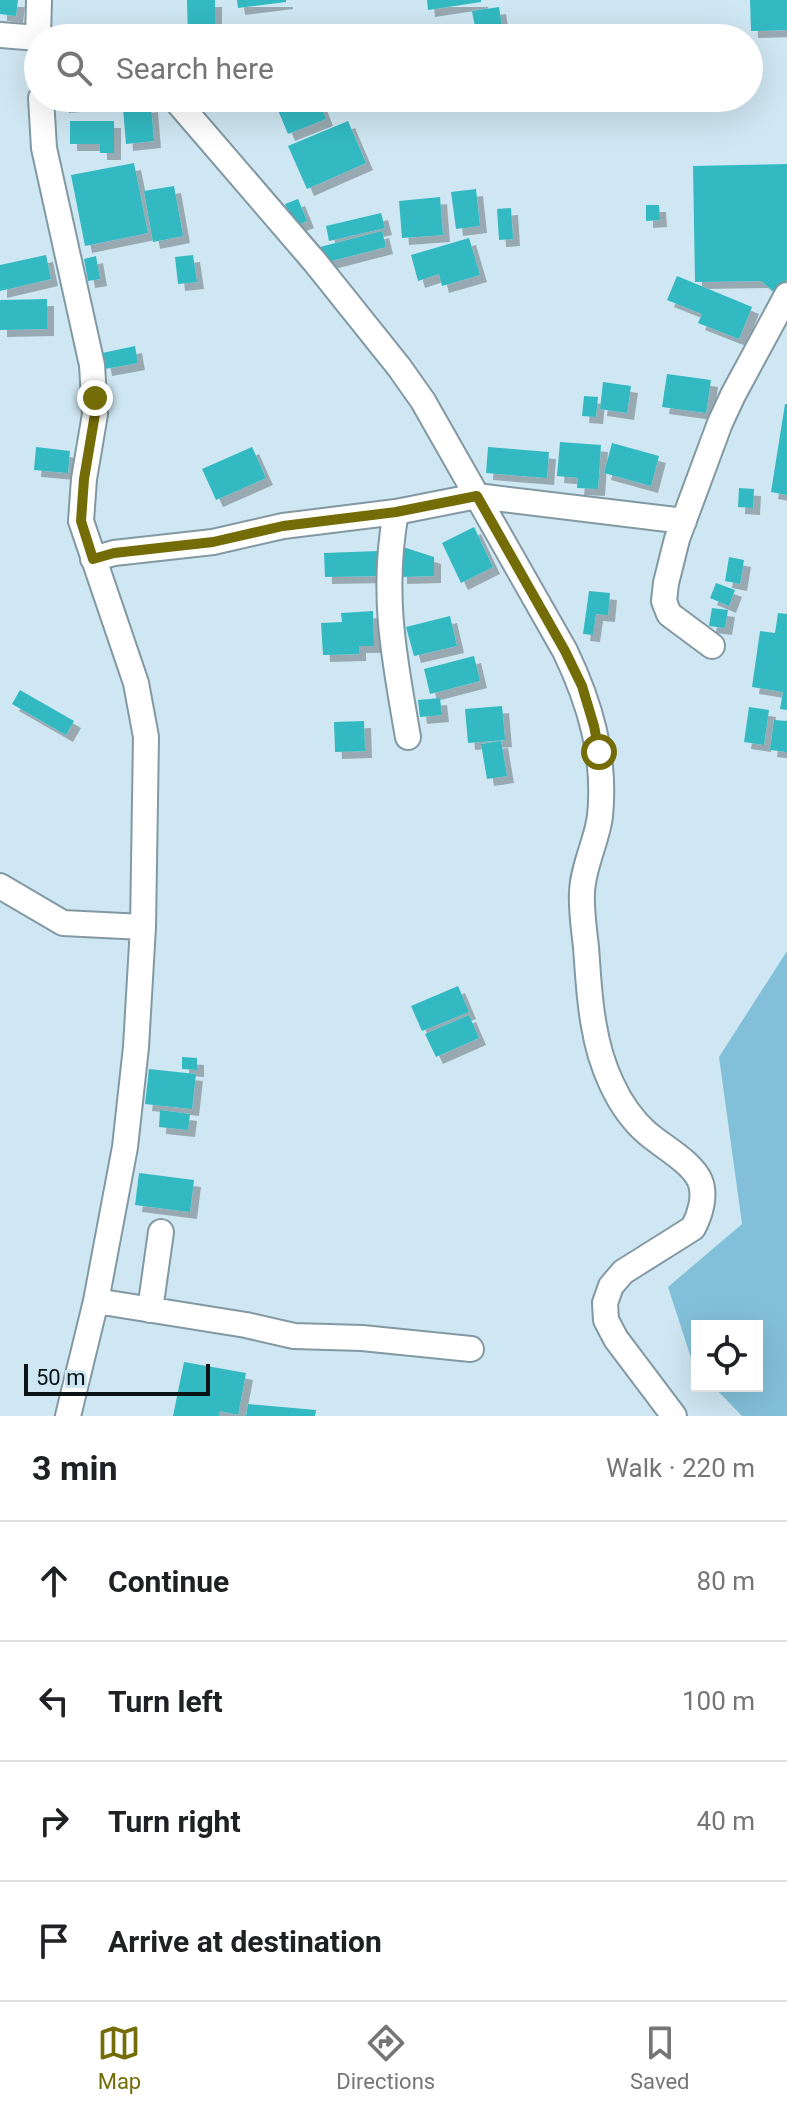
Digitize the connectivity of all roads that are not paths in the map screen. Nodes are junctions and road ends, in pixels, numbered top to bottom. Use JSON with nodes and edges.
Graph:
{"nodes":[{"id":1,"x":39,"y":0,"type":"edge"},
{"id":2,"x":38,"y":24,"type":"edge"},
{"id":3,"x":0,"y":35,"type":"edge"},
{"id":4,"x":24,"y":38,"type":"edge"},
{"id":5,"x":42,"y":112,"type":"edge"},
{"id":6,"x":186,"y":112,"type":"edge"},
{"id":7,"x":787,"y":295,"type":"edge"},
{"id":8,"x":477,"y":496,"type":"junction"},
{"id":9,"x":396,"y":512,"type":"junction"},
{"id":10,"x":684,"y":521,"type":"junction"},
{"id":11,"x":93,"y":559,"type":"junction"},
{"id":12,"x":712,"y":646,"type":"dead end"},
{"id":13,"x":408,"y":737,"type":"dead end"},
{"id":14,"x":0,"y":886,"type":"edge"},
{"id":15,"x":143,"y":927,"type":"junction"},
{"id":16,"x":161,"y":1232,"type":"dead end"},
{"id":17,"x":96,"y":1301,"type":"junction"},
{"id":18,"x":150,"y":1310,"type":"junction"},
{"id":19,"x":471,"y":1349,"type":"dead end"},
{"id":20,"x":68,"y":1416,"type":"edge"},
{"id":21,"x":674,"y":1416,"type":"edge"}],
"edges":[{"from":1,"to":2,"type":"street"},
{"from":3,"to":4,"type":"street"},
{"from":5,"to":11,"type":"street"},
{"from":6,"to":8,"type":"street"},
{"from":7,"to":10,"type":"street"},
{"from":8,"to":9,"type":"street"},
{"from":8,"to":10,"type":"street"},
{"from":8,"to":21,"type":"street"},
{"from":9,"to":11,"type":"street"},
{"from":9,"to":13,"type":"street"},
{"from":10,"to":12,"type":"street"},
{"from":11,"to":15,"type":"street"},
{"from":14,"to":15,"type":"street"},
{"from":15,"to":17,"type":"street"},
{"from":16,"to":18,"type":"street"},
{"from":17,"to":18,"type":"street"},
{"from":17,"to":20,"type":"street"},
{"from":18,"to":19,"type":"street"}]}
